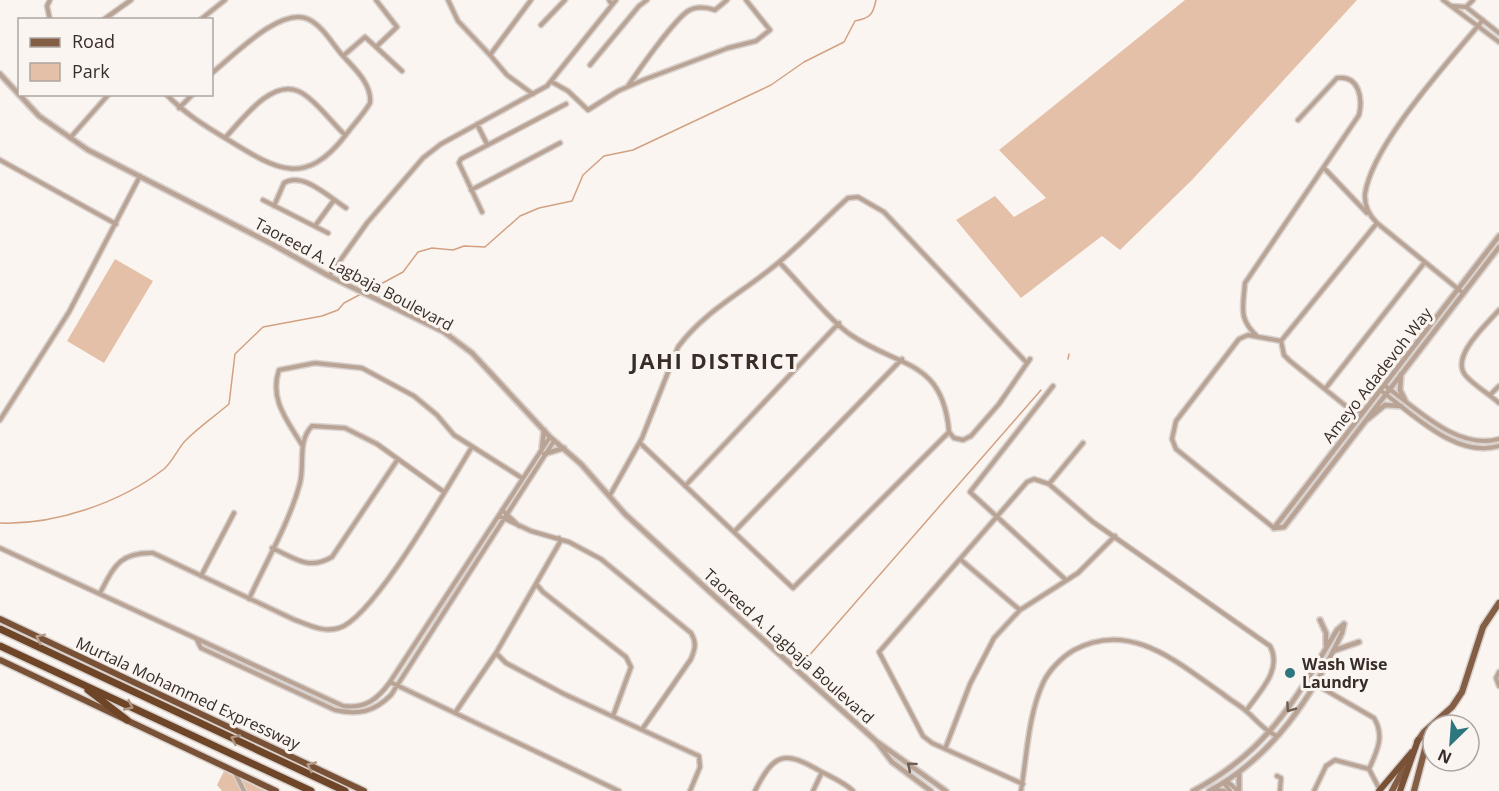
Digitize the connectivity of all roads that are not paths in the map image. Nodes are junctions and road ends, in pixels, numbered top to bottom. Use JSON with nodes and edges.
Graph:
{"nodes":[{"id":1,"x":50,"y":0,"type":"edge"},
{"id":2,"x":130,"y":0,"type":"edge"},
{"id":3,"x":225,"y":0,"type":"edge"},
{"id":4,"x":376,"y":0,"type":"edge"},
{"id":5,"x":448,"y":0,"type":"edge"},
{"id":6,"x":531,"y":0,"type":"edge"},
{"id":7,"x":565,"y":0,"type":"edge"},
{"id":8,"x":609,"y":0,"type":"edge"},
{"id":9,"x":616,"y":0,"type":"edge"},
{"id":10,"x":647,"y":0,"type":"edge"},
{"id":11,"x":727,"y":0,"type":"edge"},
{"id":12,"x":746,"y":0,"type":"edge"},
{"id":13,"x":1443,"y":0,"type":"edge"},
{"id":14,"x":1473,"y":0,"type":"edge"},
{"id":15,"x":612,"y":5,"type":"junction"},
{"id":16,"x":1450,"y":5,"type":"junction"},
{"id":17,"x":1466,"y":7,"type":"junction"},
{"id":18,"x":49,"y":18,"type":"edge"},
{"id":19,"x":106,"y":18,"type":"edge"},
{"id":20,"x":202,"y":18,"type":"edge"},
{"id":21,"x":1483,"y":20,"type":"junction"},
{"id":22,"x":541,"y":25,"type":"dead end"},
{"id":23,"x":1478,"y":26,"type":"junction"},
{"id":24,"x":1499,"y":33,"type":"edge"},
{"id":25,"x":1499,"y":42,"type":"edge"},
{"id":26,"x":376,"y":47,"type":"junction"},
{"id":27,"x":490,"y":55,"type":"junction"},
{"id":28,"x":343,"y":56,"type":"junction"},
{"id":29,"x":590,"y":65,"type":"dead end"},
{"id":30,"x":402,"y":71,"type":"dead end"},
{"id":31,"x":213,"y":72,"type":"edge"},
{"id":32,"x":0,"y":74,"type":"edge"},
{"id":33,"x":552,"y":82,"type":"junction"},
{"id":34,"x":628,"y":87,"type":"junction"},
{"id":35,"x":18,"y":93,"type":"edge"},
{"id":36,"x":533,"y":94,"type":"junction"},
{"id":37,"x":20,"y":96,"type":"edge"},
{"id":38,"x":106,"y":96,"type":"edge"},
{"id":39,"x":168,"y":96,"type":"edge"},
{"id":40,"x":191,"y":96,"type":"edge"},
{"id":41,"x":566,"y":104,"type":"dead end"},
{"id":42,"x":179,"y":108,"type":"junction"},
{"id":43,"x":1298,"y":120,"type":"dead end"},
{"id":44,"x":477,"y":124,"type":"junction"},
{"id":45,"x":345,"y":135,"type":"junction"},
{"id":46,"x":70,"y":138,"type":"junction"},
{"id":47,"x":225,"y":138,"type":"junction"},
{"id":48,"x":560,"y":142,"type":"dead end"},
{"id":49,"x":487,"y":144,"type":"junction"},
{"id":50,"x":0,"y":160,"type":"edge"},
{"id":51,"x":1324,"y":168,"type":"junction"},
{"id":52,"x":291,"y":170,"type":"junction"},
{"id":53,"x":140,"y":176,"type":"junction"},
{"id":54,"x":295,"y":180,"type":"junction"},
{"id":55,"x":471,"y":189,"type":"junction"},
{"id":56,"x":333,"y":200,"type":"junction"},
{"id":57,"x":263,"y":201,"type":"dead end"},
{"id":58,"x":274,"y":206,"type":"junction"},
{"id":59,"x":346,"y":208,"type":"dead end"},
{"id":60,"x":482,"y":212,"type":"dead end"},
{"id":61,"x":1370,"y":215,"type":"junction"},
{"id":62,"x":1377,"y":223,"type":"junction"},
{"id":63,"x":116,"y":224,"type":"junction"},
{"id":64,"x":315,"y":226,"type":"junction"},
{"id":65,"x":328,"y":233,"type":"dead end"},
{"id":66,"x":1499,"y":236,"type":"edge"},
{"id":67,"x":1499,"y":247,"type":"edge"},
{"id":68,"x":779,"y":262,"type":"junction"},
{"id":69,"x":1425,"y":262,"type":"junction"},
{"id":70,"x":329,"y":276,"type":"junction"},
{"id":71,"x":1458,"y":289,"type":"junction"},
{"id":72,"x":1463,"y":293,"type":"junction"},
{"id":73,"x":1499,"y":310,"type":"edge"},
{"id":74,"x":839,"y":323,"type":"junction"},
{"id":75,"x":1258,"y":337,"type":"junction"},
{"id":76,"x":1281,"y":341,"type":"junction"},
{"id":77,"x":902,"y":359,"type":"junction"},
{"id":78,"x":1401,"y":373,"type":"junction"},
{"id":79,"x":1053,"y":386,"type":"dead end"},
{"id":80,"x":1499,"y":386,"type":"edge"},
{"id":81,"x":1387,"y":387,"type":"junction"},
{"id":82,"x":1325,"y":390,"type":"junction"},
{"id":83,"x":1382,"y":392,"type":"junction"},
{"id":84,"x":1490,"y":395,"type":"junction"},
{"id":85,"x":1405,"y":400,"type":"junction"},
{"id":86,"x":1499,"y":403,"type":"edge"},
{"id":87,"x":1401,"y":406,"type":"junction"},
{"id":88,"x":1352,"y":411,"type":"junction"},
{"id":89,"x":1364,"y":411,"type":"junction"},
{"id":90,"x":0,"y":420,"type":"edge"},
{"id":91,"x":1354,"y":423,"type":"junction"},
{"id":92,"x":1357,"y":429,"type":"junction"},
{"id":93,"x":544,"y":430,"type":"junction"},
{"id":94,"x":949,"y":432,"type":"junction"},
{"id":95,"x":553,"y":438,"type":"junction"},
{"id":96,"x":1499,"y":439,"type":"edge"},
{"id":97,"x":640,"y":443,"type":"junction"},
{"id":98,"x":1083,"y":443,"type":"dead end"},
{"id":99,"x":302,"y":445,"type":"junction"},
{"id":100,"x":1499,"y":446,"type":"edge"},
{"id":101,"x":472,"y":447,"type":"junction"},
{"id":102,"x":542,"y":448,"type":"junction"},
{"id":103,"x":565,"y":448,"type":"junction"},
{"id":104,"x":544,"y":454,"type":"junction"},
{"id":105,"x":398,"y":459,"type":"junction"},
{"id":106,"x":522,"y":478,"type":"junction"},
{"id":107,"x":1049,"y":484,"type":"junction"},
{"id":108,"x":685,"y":486,"type":"junction"},
{"id":109,"x":444,"y":492,"type":"junction"},
{"id":110,"x":610,"y":495,"type":"junction"},
{"id":111,"x":502,"y":510,"type":"junction"},
{"id":112,"x":234,"y":513,"type":"dead end"},
{"id":113,"x":508,"y":514,"type":"junction"},
{"id":114,"x":499,"y":516,"type":"junction"},
{"id":115,"x":997,"y":518,"type":"junction"},
{"id":116,"x":504,"y":519,"type":"junction"},
{"id":117,"x":520,"y":527,"type":"junction"},
{"id":118,"x":1274,"y":528,"type":"junction"},
{"id":119,"x":734,"y":532,"type":"junction"},
{"id":120,"x":1115,"y":536,"type":"junction"},
{"id":121,"x":559,"y":538,"type":"junction"},
{"id":122,"x":0,"y":548,"type":"edge"},
{"id":123,"x":272,"y":548,"type":"junction"},
{"id":124,"x":960,"y":559,"type":"junction"},
{"id":125,"x":686,"y":570,"type":"junction"},
{"id":126,"x":201,"y":576,"type":"junction"},
{"id":127,"x":1066,"y":580,"type":"junction"},
{"id":128,"x":537,"y":585,"type":"junction"},
{"id":129,"x":100,"y":593,"type":"junction"},
{"id":130,"x":249,"y":599,"type":"junction"},
{"id":131,"x":720,"y":601,"type":"dead end"},
{"id":132,"x":1499,"y":603,"type":"edge"},
{"id":133,"x":1020,"y":610,"type":"junction"},
{"id":134,"x":0,"y":619,"type":"edge"},
{"id":135,"x":1320,"y":620,"type":"dead end"},
{"id":136,"x":0,"y":629,"type":"edge"},
{"id":137,"x":11,"y":634,"type":"junction"},
{"id":138,"x":197,"y":639,"type":"junction"},
{"id":139,"x":1359,"y":642,"type":"dead end"},
{"id":140,"x":1,"y":646,"type":"edge"},
{"id":141,"x":1326,"y":648,"type":"junction"},
{"id":142,"x":1333,"y":651,"type":"junction"},
{"id":143,"x":496,"y":653,"type":"junction"},
{"id":144,"x":0,"y":660,"type":"edge"},
{"id":145,"x":1499,"y":672,"type":"edge"},
{"id":146,"x":76,"y":681,"type":"junction"},
{"id":147,"x":390,"y":682,"type":"junction"},
{"id":148,"x":1306,"y":684,"type":"junction"},
{"id":149,"x":1315,"y":684,"type":"junction"},
{"id":150,"x":397,"y":686,"type":"junction"},
{"id":151,"x":1499,"y":686,"type":"edge"},
{"id":152,"x":1246,"y":711,"type":"junction"},
{"id":153,"x":455,"y":713,"type":"junction"},
{"id":154,"x":1445,"y":713,"type":"edge"},
{"id":155,"x":614,"y":716,"type":"junction"},
{"id":156,"x":127,"y":720,"type":"junction"},
{"id":157,"x":643,"y":728,"type":"junction"},
{"id":158,"x":1270,"y":734,"type":"junction"},
{"id":159,"x":1278,"y":737,"type":"junction"},
{"id":160,"x":1421,"y":737,"type":"edge"},
{"id":161,"x":1418,"y":740,"type":"junction"},
{"id":162,"x":876,"y":741,"type":"junction"},
{"id":163,"x":945,"y":749,"type":"junction"},
{"id":164,"x":1412,"y":752,"type":"junction"},
{"id":165,"x":1421,"y":764,"type":"edge"},
{"id":166,"x":1369,"y":769,"type":"junction"},
{"id":167,"x":234,"y":770,"type":"junction"},
{"id":168,"x":822,"y":772,"type":"junction"},
{"id":169,"x":1239,"y":772,"type":"junction"},
{"id":170,"x":1227,"y":773,"type":"junction"},
{"id":171,"x":1277,"y":776,"type":"dead end"},
{"id":172,"x":1214,"y":780,"type":"junction"},
{"id":173,"x":1225,"y":781,"type":"junction"},
{"id":174,"x":1023,"y":784,"type":"junction"},
{"id":175,"x":939,"y":790,"type":"edge"},
{"id":176,"x":1210,"y":790,"type":"edge"},
{"id":177,"x":244,"y":791,"type":"edge"},
{"id":178,"x":276,"y":791,"type":"edge"},
{"id":179,"x":311,"y":791,"type":"edge"},
{"id":180,"x":345,"y":791,"type":"edge"},
{"id":181,"x":364,"y":791,"type":"edge"},
{"id":182,"x":619,"y":791,"type":"edge"},
{"id":183,"x":690,"y":791,"type":"edge"},
{"id":184,"x":755,"y":791,"type":"edge"},
{"id":185,"x":813,"y":791,"type":"edge"},
{"id":186,"x":853,"y":791,"type":"edge"},
{"id":187,"x":931,"y":791,"type":"edge"},
{"id":188,"x":946,"y":791,"type":"edge"},
{"id":189,"x":1022,"y":791,"type":"edge"},
{"id":190,"x":1193,"y":791,"type":"edge"},
{"id":191,"x":1224,"y":791,"type":"edge"},
{"id":192,"x":1230,"y":791,"type":"edge"},
{"id":193,"x":1238,"y":791,"type":"edge"},
{"id":194,"x":1280,"y":791,"type":"edge"},
{"id":195,"x":1314,"y":791,"type":"edge"},
{"id":196,"x":1380,"y":791,"type":"edge"},
{"id":197,"x":1392,"y":791,"type":"edge"},
{"id":198,"x":1400,"y":791,"type":"edge"},
{"id":199,"x":1414,"y":791,"type":"edge"}],
"edges":[{"from":1,"to":18,"type":"street"},
{"from":2,"to":19,"type":"street"},
{"from":3,"to":20,"type":"street"},
{"from":4,"to":26,"type":"street"},
{"from":5,"to":27,"type":"street"},
{"from":6,"to":27,"type":"street"},
{"from":7,"to":22,"type":"street"},
{"from":8,"to":15,"type":"street"},
{"from":9,"to":15,"type":"street"},
{"from":10,"to":29,"type":"street"},
{"from":11,"to":34,"type":"street"},
{"from":12,"to":34,"type":"street"},
{"from":13,"to":16,"type":"street"},
{"from":14,"to":17,"type":"street"},
{"from":15,"to":33,"type":"street"},
{"from":16,"to":17,"type":"street"},
{"from":16,"to":23,"type":"street"},
{"from":17,"to":21,"type":"street"},
{"from":21,"to":23,"type":"street"},
{"from":21,"to":24,"type":"street"},
{"from":23,"to":25,"type":"street"},
{"from":23,"to":61,"type":"street"},
{"from":26,"to":28,"type":"street"},
{"from":26,"to":30,"type":"street"},
{"from":27,"to":36,"type":"street"},
{"from":28,"to":31,"type":"street"},
{"from":28,"to":45,"type":"street"},
{"from":32,"to":35,"type":"street","name":"Taoreed A. Lagbaja Boulevard"},
{"from":33,"to":34,"type":"street"},
{"from":33,"to":36,"type":"street"},
{"from":36,"to":44,"type":"street"},
{"from":37,"to":46,"type":"street","name":"Taoreed A. Lagbaja Boulevard"},
{"from":38,"to":46,"type":"street"},
{"from":39,"to":42,"type":"street"},
{"from":40,"to":42,"type":"street"},
{"from":41,"to":49,"type":"street"},
{"from":42,"to":47,"type":"street"},
{"from":43,"to":51,"type":"street"},
{"from":44,"to":49,"type":"street"},
{"from":44,"to":70,"type":"street"},
{"from":45,"to":47,"type":"street"},
{"from":45,"to":52,"type":"street"},
{"from":46,"to":53,"type":"street","name":"Taoreed A. Lagbaja Boulevard"},
{"from":47,"to":52,"type":"street"},
{"from":48,"to":55,"type":"street"},
{"from":49,"to":55,"type":"street"},
{"from":50,"to":63,"type":"street"},
{"from":51,"to":61,"type":"street"},
{"from":51,"to":75,"type":"street"},
{"from":52,"to":54,"type":"street"},
{"from":53,"to":63,"type":"street"},
{"from":53,"to":70,"type":"street","name":"Taoreed A. Lagbaja Boulevard"},
{"from":54,"to":56,"type":"street"},
{"from":54,"to":58,"type":"street"},
{"from":55,"to":60,"type":"street"},
{"from":56,"to":59,"type":"street"},
{"from":56,"to":64,"type":"street"},
{"from":57,"to":58,"type":"street"},
{"from":58,"to":64,"type":"street"},
{"from":61,"to":62,"type":"street"},
{"from":62,"to":69,"type":"street"},
{"from":62,"to":76,"type":"street"},
{"from":63,"to":90,"type":"street"},
{"from":64,"to":65,"type":"street"},
{"from":66,"to":71,"type":"street","name":"Ameyo Adadevoh Way"},
{"from":67,"to":72,"type":"street","name":"Ameyo Adadevoh Way"},
{"from":68,"to":74,"type":"street"},
{"from":68,"to":94,"type":"street"},
{"from":68,"to":97,"type":"street"},
{"from":69,"to":71,"type":"street"},
{"from":69,"to":82,"type":"street"},
{"from":70,"to":93,"type":"street","name":"Taoreed A. Lagbaja Boulevard"},
{"from":71,"to":72,"type":"street"},
{"from":71,"to":81,"type":"street","name":"Ameyo Adadevoh Way"},
{"from":72,"to":78,"type":"street","name":"Ameyo Adadevoh Way"},
{"from":73,"to":84,"type":"street"},
{"from":74,"to":77,"type":"street"},
{"from":74,"to":108,"type":"street"},
{"from":75,"to":76,"type":"street"},
{"from":75,"to":118,"type":"street"},
{"from":76,"to":82,"type":"street"},
{"from":77,"to":94,"type":"street"},
{"from":77,"to":119,"type":"street"},
{"from":78,"to":81,"type":"street","name":"Ameyo Adadevoh Way"},
{"from":78,"to":85,"type":"street"},
{"from":79,"to":115,"type":"street"},
{"from":80,"to":84,"type":"street"},
{"from":81,"to":83,"type":"street","name":"Ameyo Adadevoh Way"},
{"from":81,"to":85,"type":"street"},
{"from":82,"to":88,"type":"street"},
{"from":83,"to":87,"type":"street"},
{"from":83,"to":89,"type":"street","name":"Ameyo Adadevoh Way"},
{"from":83,"to":92,"type":"street","name":"Ameyo Adadevoh Way"},
{"from":84,"to":86,"type":"street"},
{"from":85,"to":96,"type":"street"},
{"from":87,"to":92,"type":"street"},
{"from":87,"to":100,"type":"street"},
{"from":88,"to":89,"type":"street"},
{"from":88,"to":91,"type":"street"},
{"from":89,"to":91,"type":"street","name":"Ameyo Adadevoh Way"},
{"from":91,"to":118,"type":"street","name":"Ameyo Adadevoh Way"},
{"from":92,"to":118,"type":"street","name":"Ameyo Adadevoh Way"},
{"from":93,"to":95,"type":"street","name":"Taoreed A. Lagbaja Boulevard"},
{"from":93,"to":102,"type":"street"},
{"from":94,"to":119,"type":"street"},
{"from":95,"to":102,"type":"street"},
{"from":95,"to":103,"type":"street","name":"Taoreed A. Lagbaja Boulevard"},
{"from":95,"to":104,"type":"street"},
{"from":97,"to":108,"type":"street"},
{"from":97,"to":110,"type":"street"},
{"from":98,"to":107,"type":"street"},
{"from":99,"to":101,"type":"street"},
{"from":99,"to":105,"type":"street"},
{"from":99,"to":123,"type":"street"},
{"from":101,"to":106,"type":"street"},
{"from":101,"to":109,"type":"street"},
{"from":102,"to":106,"type":"street"},
{"from":103,"to":104,"type":"street"},
{"from":103,"to":110,"type":"street","name":"Taoreed A. Lagbaja Boulevard"},
{"from":104,"to":113,"type":"street"},
{"from":105,"to":109,"type":"street"},
{"from":105,"to":123,"type":"street"},
{"from":106,"to":111,"type":"street"},
{"from":107,"to":115,"type":"street"},
{"from":107,"to":120,"type":"street"},
{"from":108,"to":119,"type":"street"},
{"from":109,"to":130,"type":"street"},
{"from":110,"to":125,"type":"street","name":"Taoreed A. Lagbaja Boulevard"},
{"from":111,"to":113,"type":"street"},
{"from":111,"to":114,"type":"street"},
{"from":112,"to":126,"type":"street"},
{"from":113,"to":116,"type":"street"},
{"from":113,"to":117,"type":"street"},
{"from":114,"to":116,"type":"street"},
{"from":114,"to":147,"type":"street"},
{"from":115,"to":124,"type":"street"},
{"from":115,"to":127,"type":"street"},
{"from":116,"to":117,"type":"street"},
{"from":116,"to":150,"type":"street"},
{"from":117,"to":121,"type":"street"},
{"from":120,"to":127,"type":"street"},
{"from":120,"to":152,"type":"street"},
{"from":121,"to":128,"type":"street"},
{"from":121,"to":157,"type":"street"},
{"from":122,"to":129,"type":"street"},
{"from":123,"to":130,"type":"street"},
{"from":124,"to":133,"type":"street"},
{"from":124,"to":163,"type":"street"},
{"from":125,"to":131,"type":"street","name":"Taoreed A. Lagbaja Boulevard"},
{"from":125,"to":162,"type":"street","name":"Taoreed A. Lagbaja Boulevard"},
{"from":126,"to":129,"type":"street"},
{"from":126,"to":130,"type":"street"},
{"from":127,"to":133,"type":"street"},
{"from":128,"to":143,"type":"street"},
{"from":128,"to":155,"type":"street"},
{"from":129,"to":138,"type":"street"},
{"from":132,"to":154,"type":"main road"},
{"from":133,"to":163,"type":"street"},
{"from":181,"to":134,"type":"highway","name":"Murtala Mohammed Expressway","one_way":true},
{"from":135,"to":141,"type":"street"},
{"from":136,"to":137,"type":"highway","name":"Murtala Mohammed Expressway"},
{"from":137,"to":140,"type":"highway"},
{"from":180,"to":137,"type":"highway","name":"Murtala Mohammed Expressway","one_way":true},
{"from":138,"to":147,"type":"street"},
{"from":138,"to":150,"type":"street"},
{"from":139,"to":142,"type":"street"},
{"from":140,"to":146,"type":"highway"},
{"from":141,"to":142,"type":"street"},
{"from":141,"to":148,"type":"street"},
{"from":142,"to":149,"type":"street"},
{"from":143,"to":153,"type":"street"},
{"from":143,"to":155,"type":"street"},
{"from":144,"to":156,"type":"highway"},
{"from":145,"to":151,"type":"street"},
{"from":146,"to":156,"type":"highway"},
{"from":146,"to":179,"type":"highway","one_way":true},
{"from":147,"to":150,"type":"street"},
{"from":148,"to":149,"type":"street"},
{"from":148,"to":158,"type":"street","one_way":true},
{"from":149,"to":159,"type":"street"},
{"from":149,"to":166,"type":"street"},
{"from":150,"to":153,"type":"street"},
{"from":152,"to":158,"type":"street"},
{"from":152,"to":174,"type":"street"},
{"from":153,"to":182,"type":"street"},
{"from":155,"to":157,"type":"street"},
{"from":156,"to":167,"type":"highway"},
{"from":157,"to":183,"type":"street"},
{"from":158,"to":159,"type":"street"},
{"from":158,"to":170,"type":"street"},
{"from":159,"to":169,"type":"street"},
{"from":160,"to":161,"type":"main road"},
{"from":161,"to":164,"type":"main road"},
{"from":161,"to":198,"type":"highway"},
{"from":175,"to":162,"type":"street","name":"Taoreed A. Lagbaja Boulevard","one_way":true},
{"from":162,"to":187,"type":"street","name":"Taoreed A. Lagbaja Boulevard"},
{"from":163,"to":174,"type":"street"},
{"from":164,"to":196,"type":"highway"},
{"from":164,"to":197,"type":"main road"},
{"from":165,"to":199,"type":"main road"},
{"from":166,"to":195,"type":"street"},
{"from":166,"to":196,"type":"street"},
{"from":167,"to":177,"type":"street"},
{"from":167,"to":178,"type":"highway"},
{"from":168,"to":184,"type":"street"},
{"from":168,"to":185,"type":"street"},
{"from":168,"to":186,"type":"street"},
{"from":169,"to":173,"type":"street"},
{"from":169,"to":193,"type":"street"},
{"from":170,"to":172,"type":"street"},
{"from":170,"to":173,"type":"street"},
{"from":171,"to":194,"type":"street"},
{"from":172,"to":173,"type":"street"},
{"from":172,"to":190,"type":"street"},
{"from":173,"to":176,"type":"street"},
{"from":173,"to":192,"type":"street"},
{"from":173,"to":193,"type":"street"},
{"from":174,"to":189,"type":"street"},
{"from":175,"to":188,"type":"street","name":"Taoreed A. Lagbaja Boulevard"},
{"from":176,"to":191,"type":"street"}]}
